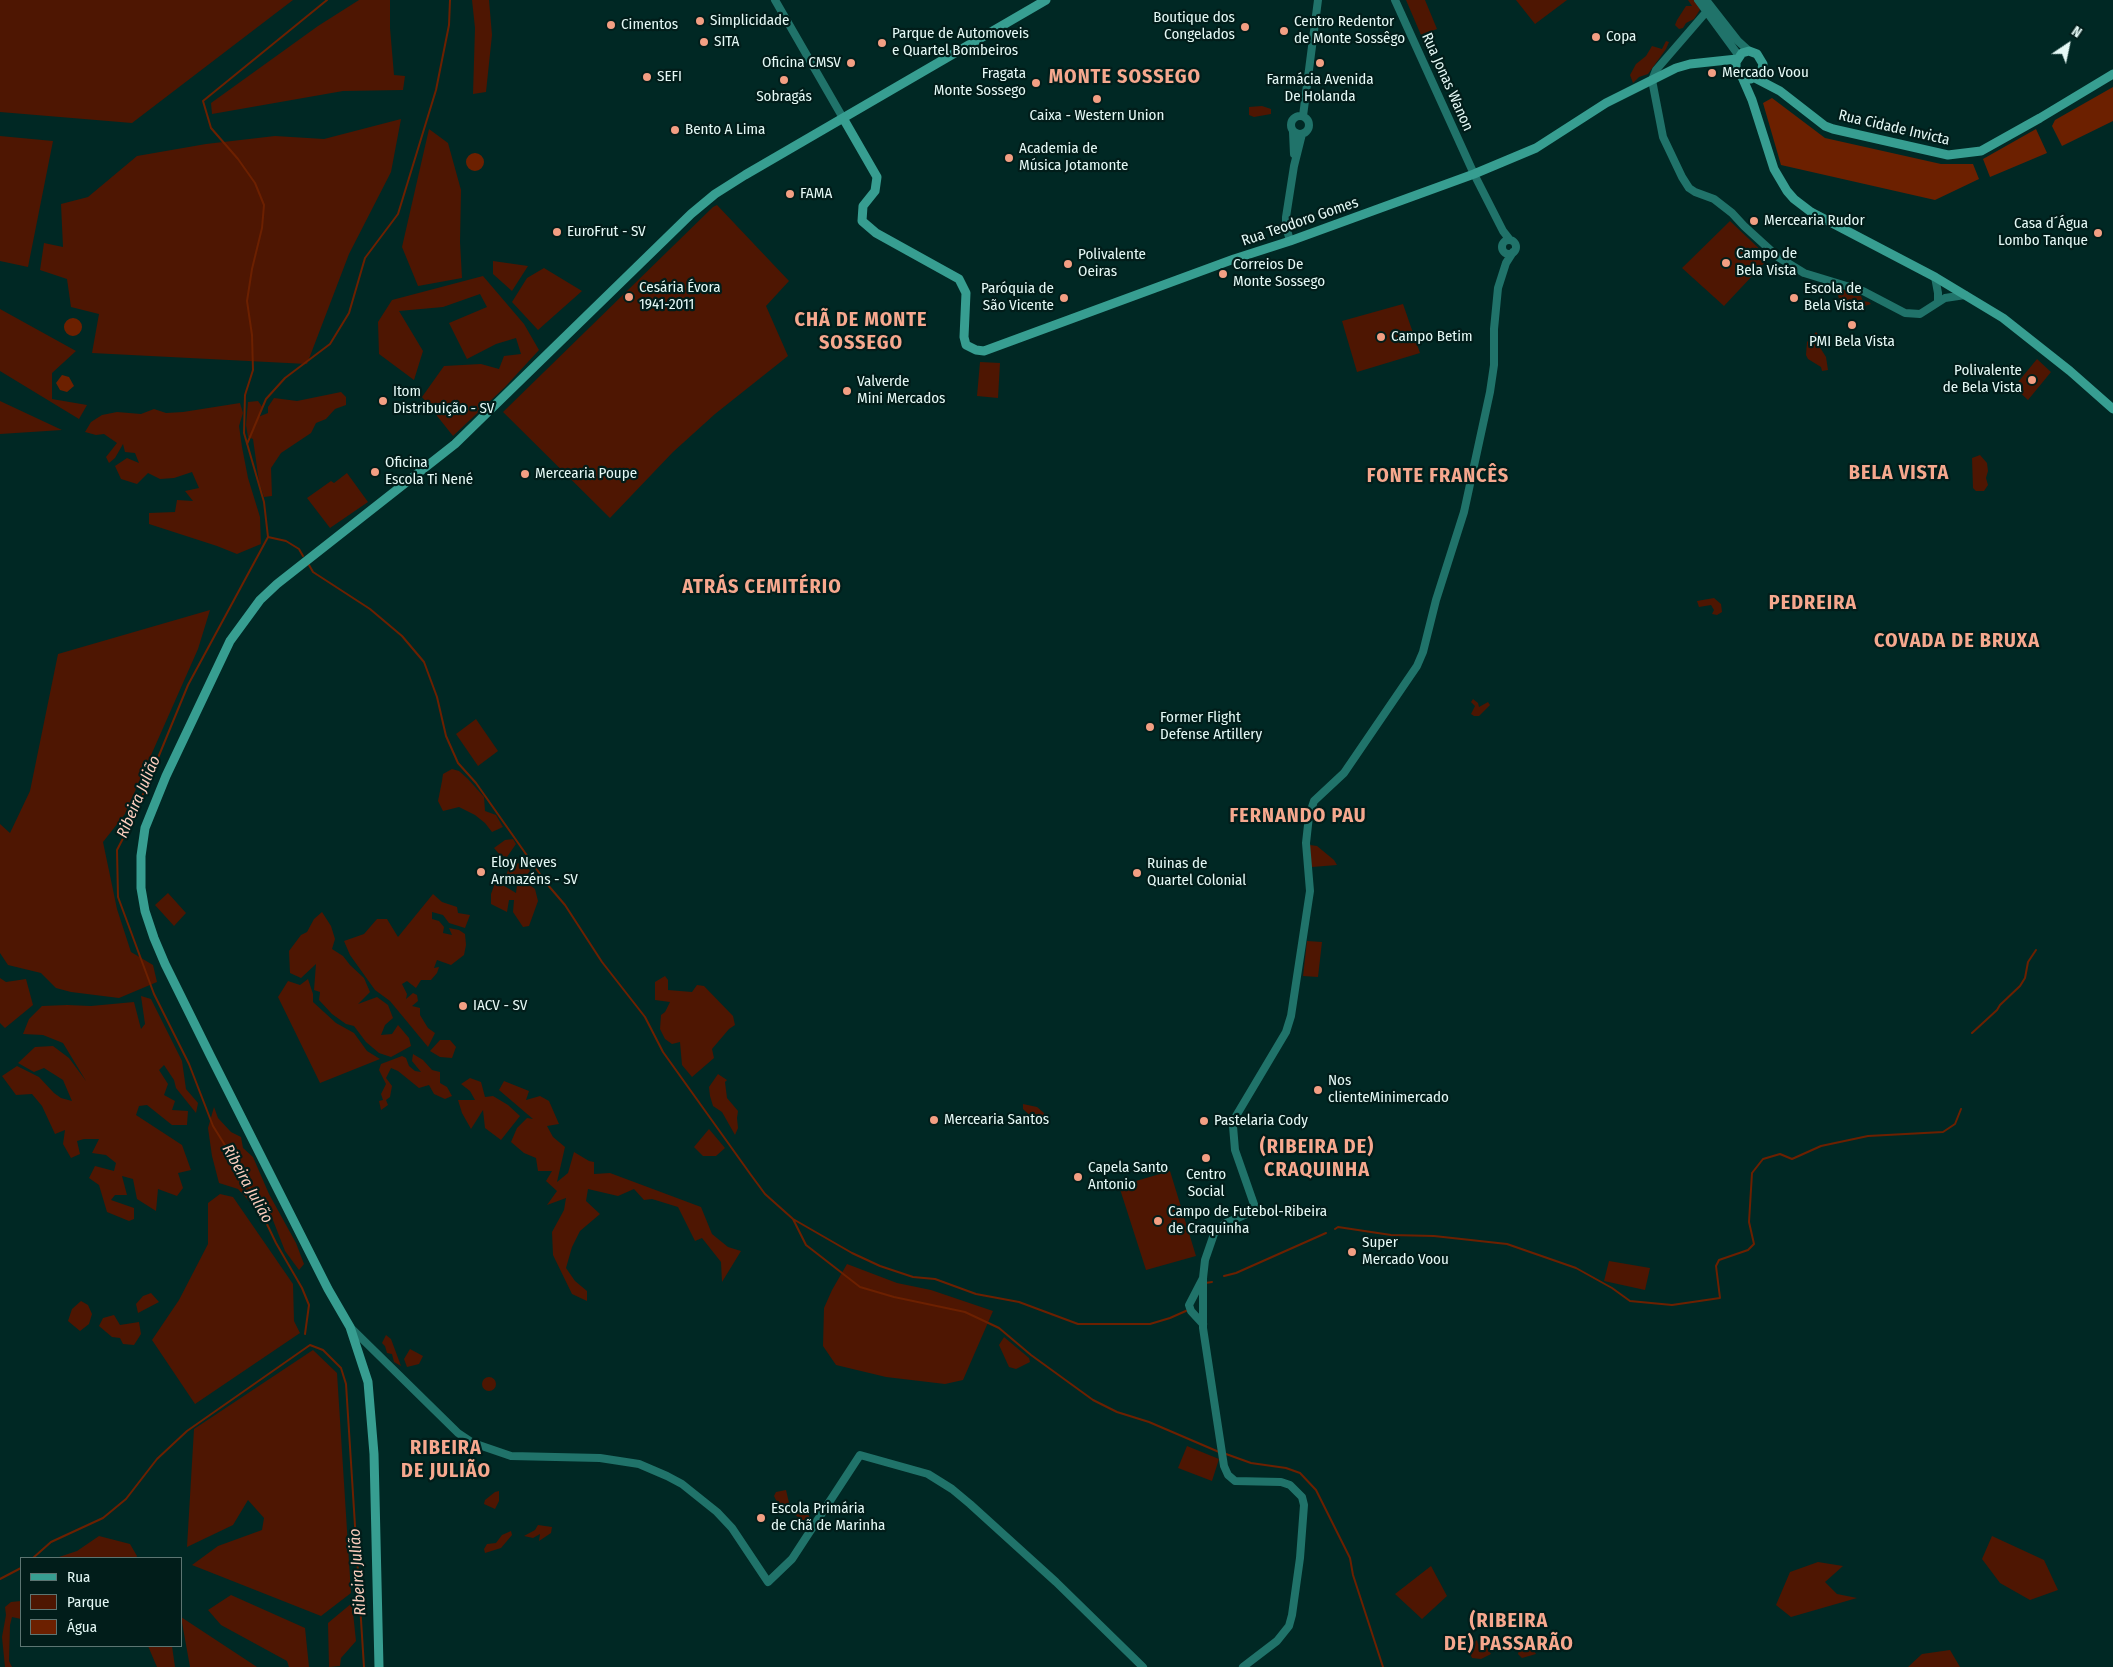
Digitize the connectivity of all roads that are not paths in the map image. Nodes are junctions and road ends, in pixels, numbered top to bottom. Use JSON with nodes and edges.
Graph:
{"nodes":[{"id":1,"x":775,"y":0,"type":"edge"},
{"id":2,"x":1046,"y":0,"type":"edge"},
{"id":3,"x":1318,"y":0,"type":"edge"},
{"id":4,"x":1395,"y":0,"type":"edge"},
{"id":5,"x":1698,"y":0,"type":"edge"},
{"id":6,"x":1706,"y":0,"type":"edge"},
{"id":7,"x":1707,"y":11,"type":"junction"},
{"id":8,"x":1749,"y":51,"type":"junction"},
{"id":9,"x":1738,"y":57,"type":"junction"},
{"id":10,"x":1713,"y":62,"type":"junction"},
{"id":11,"x":1763,"y":69,"type":"junction"},
{"id":12,"x":2113,"y":74,"type":"edge"},
{"id":13,"x":1746,"y":76,"type":"junction"},
{"id":14,"x":1652,"y":80,"type":"junction"},
{"id":15,"x":1780,"y":91,"type":"junction"},
{"id":16,"x":1300,"y":116,"type":"junction"},
{"id":17,"x":843,"y":118,"type":"junction"},
{"id":18,"x":1293,"y":132,"type":"junction"},
{"id":19,"x":1302,"y":134,"type":"junction"},
{"id":20,"x":1294,"y":166,"type":"junction"},
{"id":21,"x":1474,"y":174,"type":"junction"},
{"id":22,"x":1290,"y":241,"type":"junction"},
{"id":23,"x":1507,"y":241,"type":"junction"},
{"id":24,"x":1509,"y":252,"type":"junction"},
{"id":25,"x":1935,"y":277,"type":"junction"},
{"id":26,"x":1968,"y":296,"type":"junction"},
{"id":27,"x":1938,"y":301,"type":"junction"},
{"id":28,"x":2113,"y":409,"type":"edge"},
{"id":29,"x":1203,"y":1278,"type":"junction"},
{"id":30,"x":1203,"y":1324,"type":"junction"},
{"id":31,"x":350,"y":1326,"type":"junction"},
{"id":32,"x":379,"y":1667,"type":"edge"},
{"id":33,"x":1143,"y":1667,"type":"edge"},
{"id":34,"x":1243,"y":1667,"type":"edge"}],
"edges":[{"from":1,"to":17,"type":"street"},
{"from":2,"to":17,"type":"main road"},
{"from":3,"to":16,"type":"street"},
{"from":4,"to":21,"type":"street","name":"Rua Jonas Wanon"},
{"from":5,"to":7,"type":"street"},
{"from":6,"to":8,"type":"street"},
{"from":7,"to":9,"type":"street"},
{"from":7,"to":14,"type":"street"},
{"from":8,"to":9,"type":"main road","name":"Rua Teodoro Gomes"},
{"from":8,"to":11,"type":"main road","name":"Rua Cidade Invicta"},
{"from":9,"to":10,"type":"main road","name":"Rua Teodoro Gomes"},
{"from":9,"to":13,"type":"main road"},
{"from":10,"to":13,"type":"main road","name":"Rua Cidade Invicta"},
{"from":10,"to":14,"type":"main road","name":"Rua Teodoro Gomes"},
{"from":11,"to":13,"type":"main road"},
{"from":11,"to":15,"type":"main road","name":"Rua Cidade Invicta"},
{"from":12,"to":15,"type":"main road","name":"Rua Cidade Invicta"},
{"from":13,"to":15,"type":"main road","name":"Rua Cidade Invicta"},
{"from":13,"to":25,"type":"main road"},
{"from":14,"to":21,"type":"main road","name":"Rua Teodoro Gomes"},
{"from":14,"to":27,"type":"street"},
{"from":16,"to":18,"type":"street"},
{"from":16,"to":19,"type":"street"},
{"from":17,"to":22,"type":"main road","name":"Rua Teodoro Gomes"},
{"from":17,"to":31,"type":"main road"},
{"from":18,"to":19,"type":"street"},
{"from":18,"to":20,"type":"street"},
{"from":19,"to":20,"type":"street"},
{"from":20,"to":22,"type":"street"},
{"from":21,"to":22,"type":"main road","name":"Rua Teodoro Gomes"},
{"from":21,"to":23,"type":"street","name":"Rua Jonas Wanon"},
{"from":23,"to":24,"type":"street"},
{"from":23,"to":24,"type":"street"},
{"from":24,"to":29,"type":"street"},
{"from":25,"to":26,"type":"main road"},
{"from":25,"to":27,"type":"street"},
{"from":26,"to":27,"type":"street"},
{"from":26,"to":28,"type":"main road"},
{"from":29,"to":30,"type":"street"},
{"from":29,"to":30,"type":"street"},
{"from":30,"to":34,"type":"street"},
{"from":31,"to":32,"type":"main road"},
{"from":31,"to":33,"type":"street"}]}
